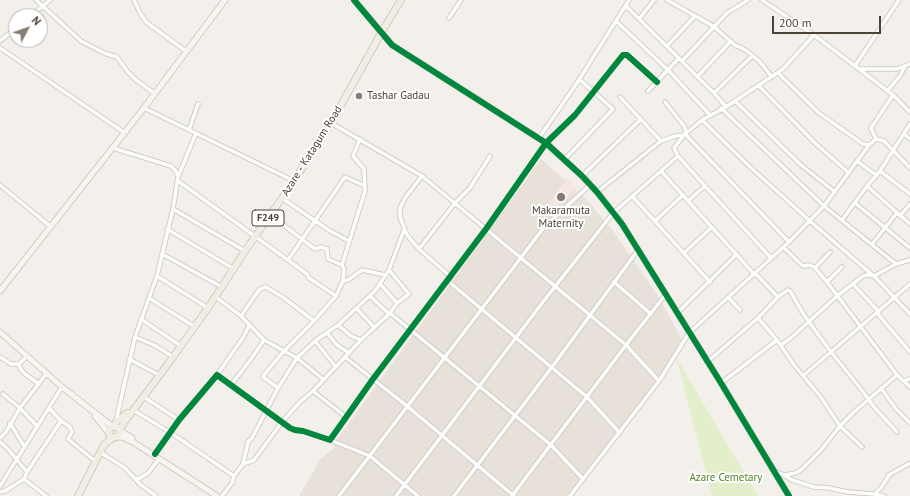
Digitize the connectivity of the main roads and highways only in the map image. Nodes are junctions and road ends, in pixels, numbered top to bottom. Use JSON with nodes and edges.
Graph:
{"nodes":[{"id":1,"x":401,"y":0,"type":"edge"},
{"id":2,"x":144,"y":396,"type":"junction"},
{"id":3,"x":114,"y":431,"type":"junction"},
{"id":4,"x":95,"y":460,"type":"junction"},
{"id":5,"x":80,"y":495,"type":"edge"}],
"edges":[{"from":1,"to":2,"type":"main road","name":"Azare - Katagum Road","number":"F249"},
{"from":2,"to":3,"type":"main road","name":"Azare - Katagum Road","number":"F249"},
{"from":2,"to":3,"type":"main road","name":"Azare - Katagum Road","number":"F249"},
{"from":3,"to":4,"type":"main road","name":"Azare - Katagum Road","number":"F249"},
{"from":3,"to":4,"type":"main road","name":"Azare - Katagum Road","number":"F249"},
{"from":4,"to":5,"type":"main road","name":"Azare - Katagum Road","number":"F249"}]}
